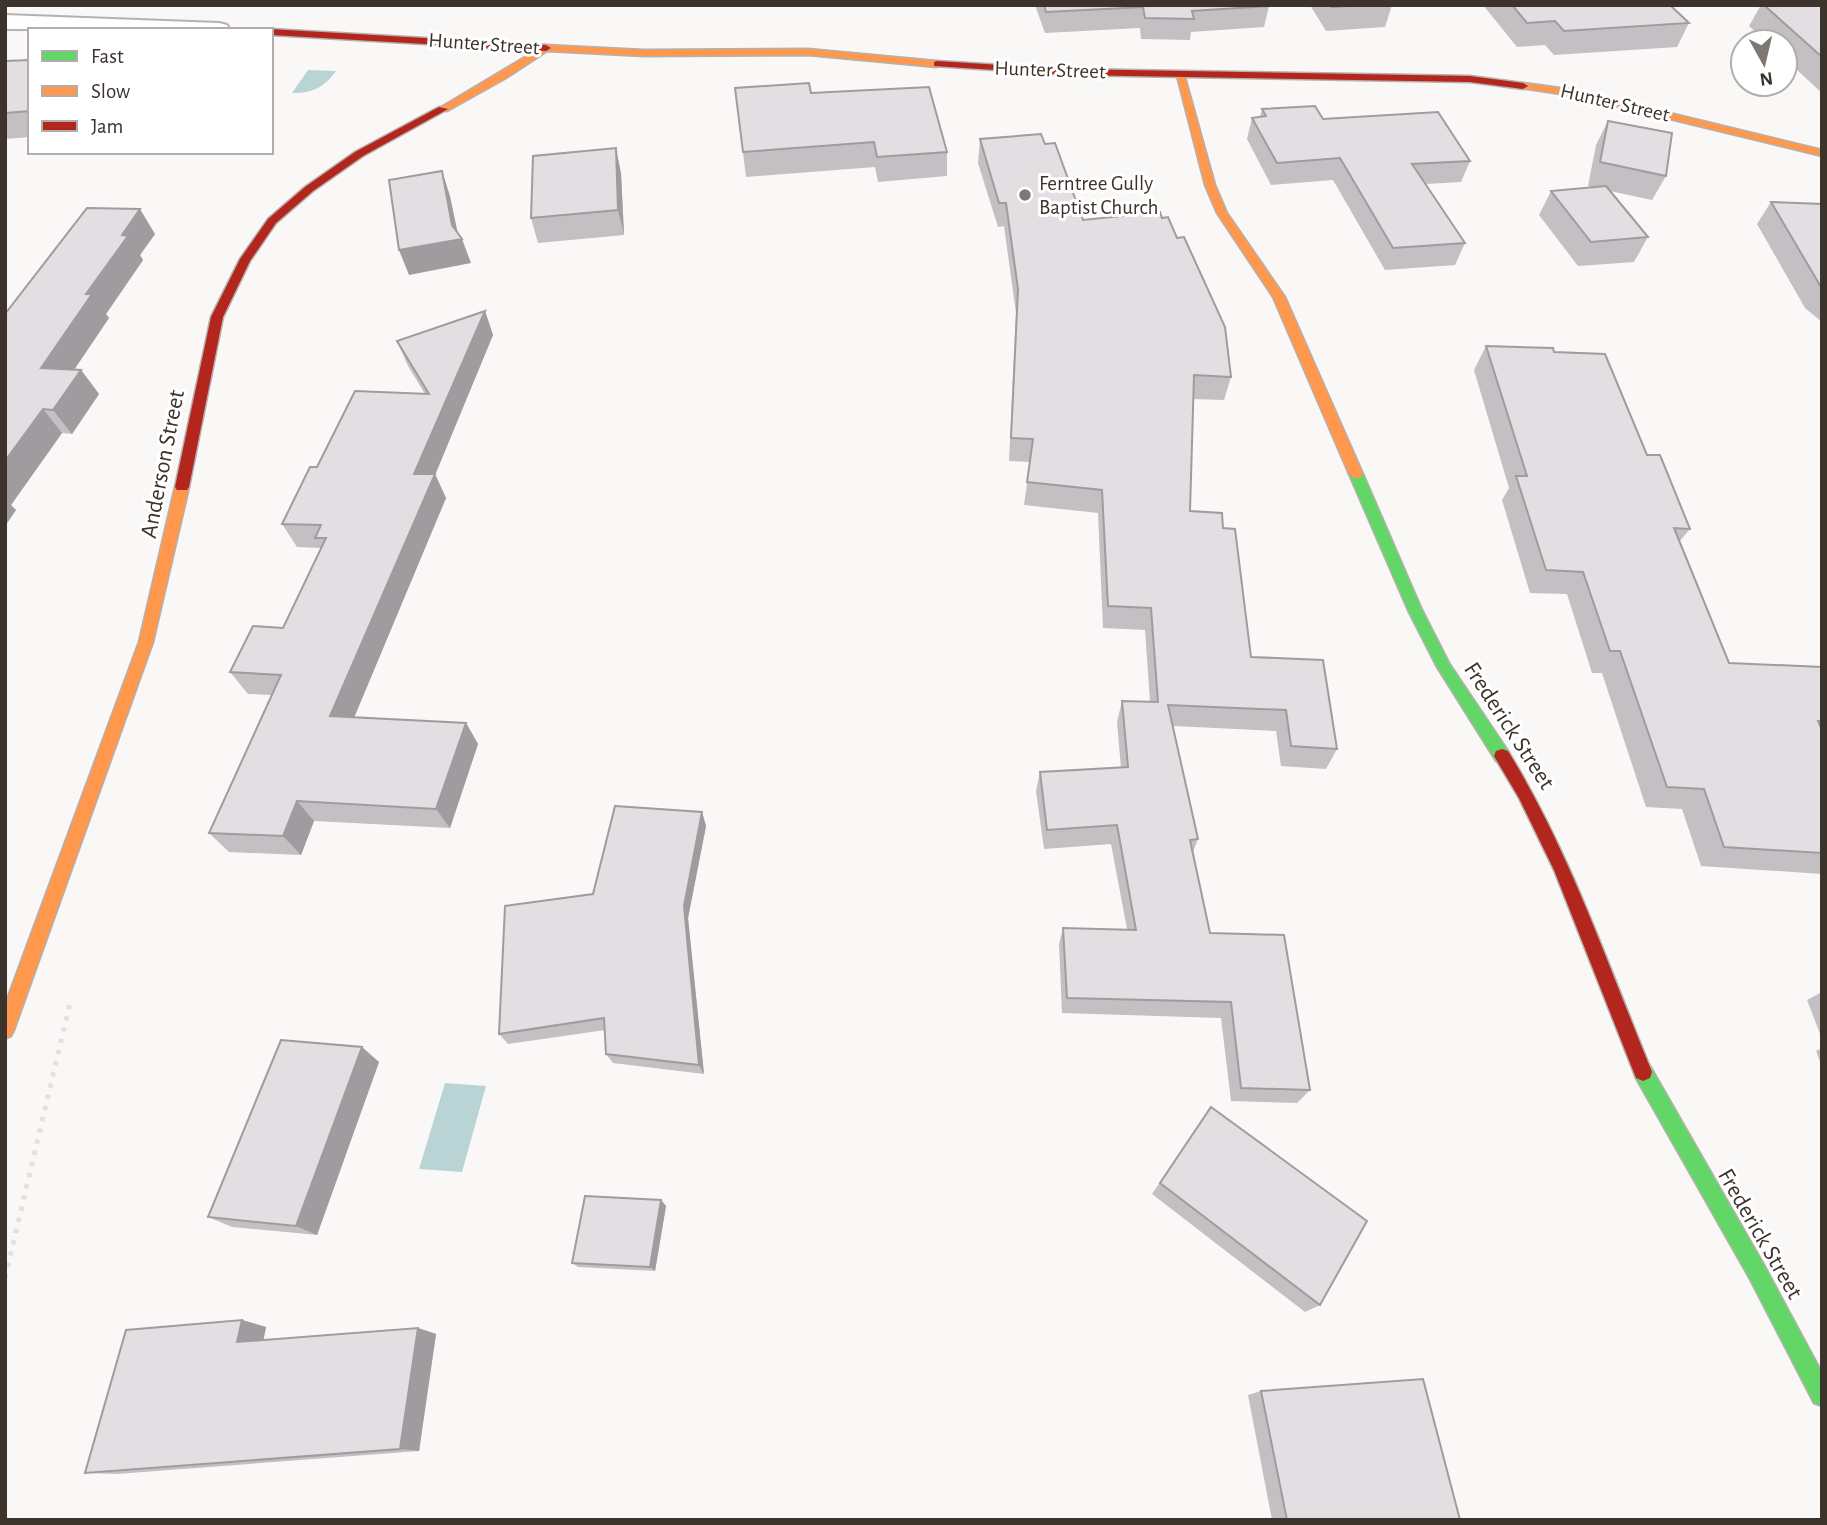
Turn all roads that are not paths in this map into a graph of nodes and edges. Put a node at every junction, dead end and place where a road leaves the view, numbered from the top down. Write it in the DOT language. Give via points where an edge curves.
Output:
graph roads {
  1 [pos="5,22"];
  2 [pos="166,28"];
  3 [pos="273,32"];
  4 [pos="545,48"];
  5 [pos="1180,74"];
  6 [pos="1822,153"];
  7 [pos="5,1030"];
  8 [pos="1822,1395"];
  1 -- 2 [label="street"];
  3 -- 4 [label="street, Hunter Street"];
  4 -- 5 [label="street, Hunter Street" via="817,53 963,67"];
  4 -- 7 [label="street, Anderson Street" via="503,76 359,154 309,189 272,221 244,261 217,317 146,642"];
  5 -- 6 [label="street, Hunter Street" via="1504,82 1589,96"];
  5 -- 8 [label="street, Frederick Street" via="1210,185 1234,232 1279,297 1415,610 1444,667 1531,802 1642,1070"];
}
